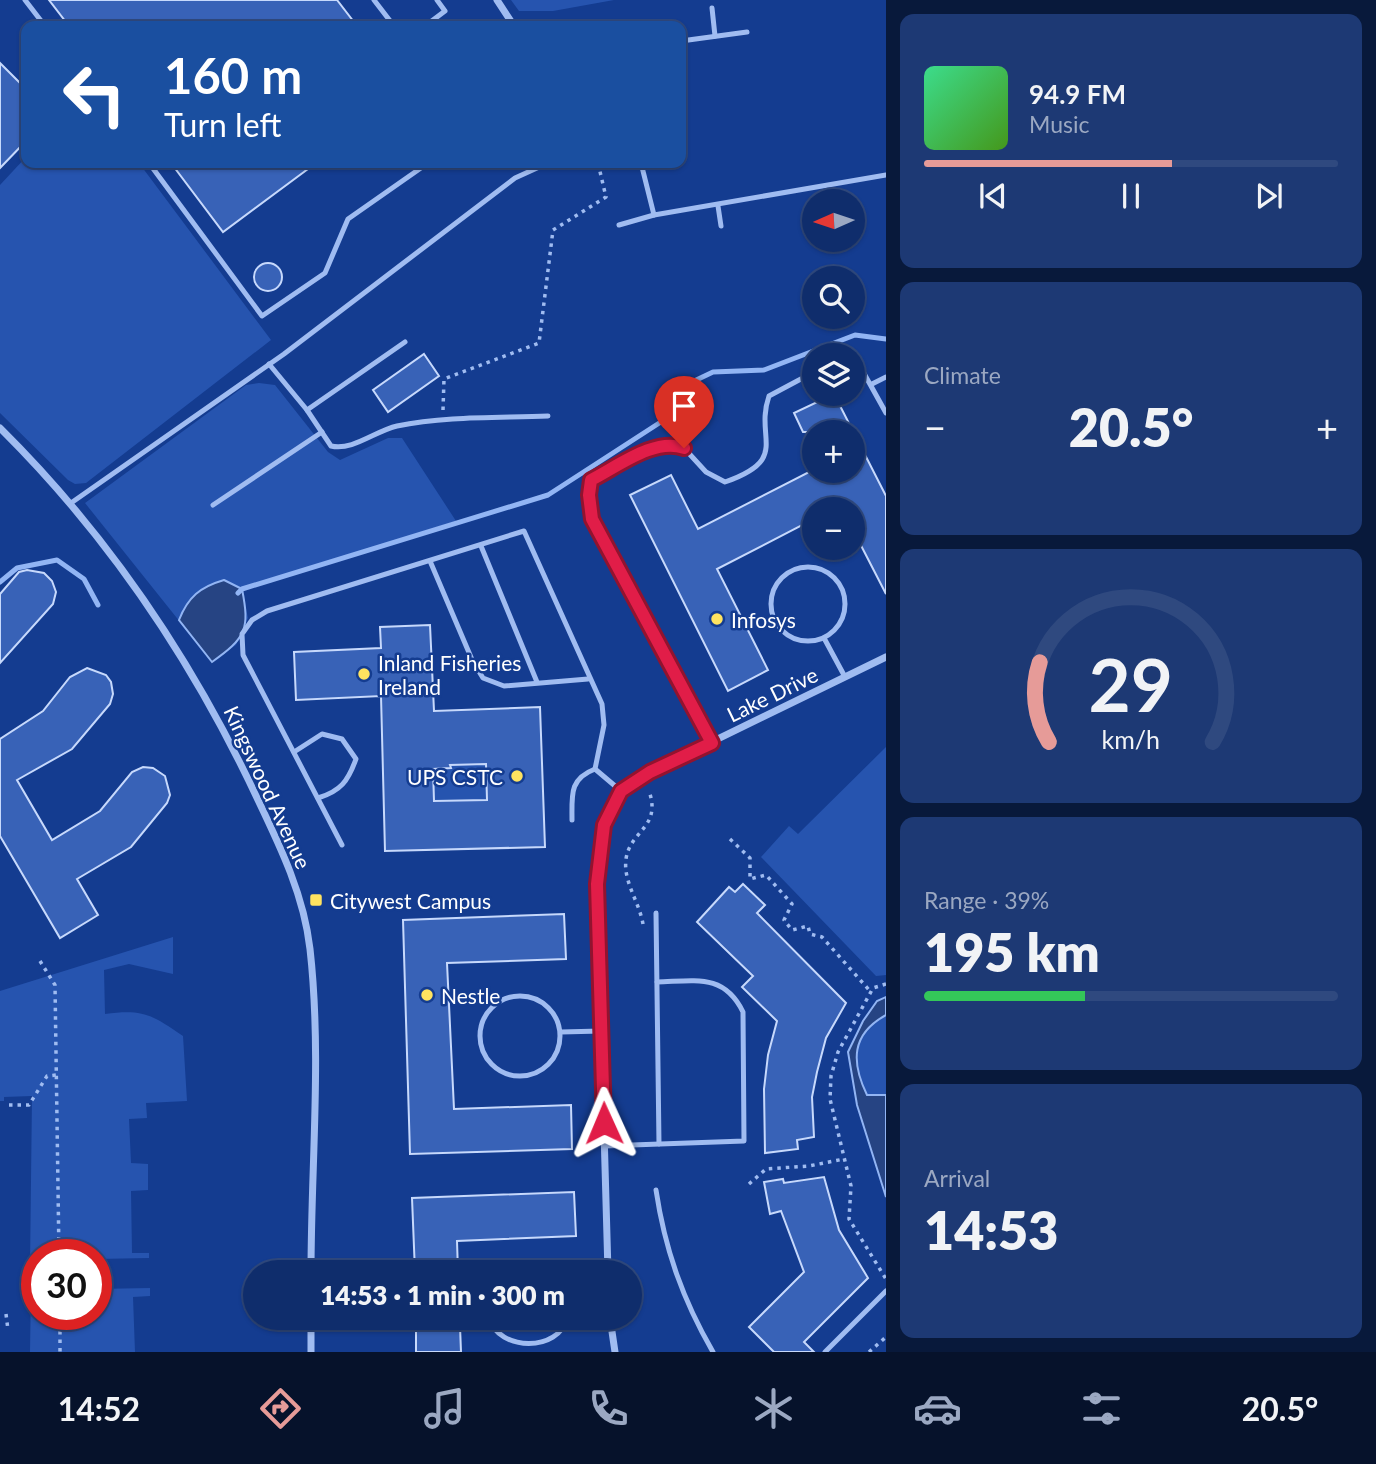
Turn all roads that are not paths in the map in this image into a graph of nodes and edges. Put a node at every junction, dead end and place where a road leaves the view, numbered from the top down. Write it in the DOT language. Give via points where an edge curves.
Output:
graph roads {
  1 [pos="25,0"];
  2 [pos="374,0"];
  3 [pos="437,0"];
  4 [pos="497,0"];
  5 [pos="712,8"];
  6 [pos="41,21"];
  7 [pos="390,21"];
  8 [pos="432,21"];
  9 [pos="511,21"];
  10 [pos="747,32"];
  11 [pos="715,36"];
  12 [pos="686,40"];
  13 [pos="153,168"];
  14 [pos="421,168"];
  15 [pos="537,168"];
  16 [pos="642,168"];
  17 [pos="886,175"];
  18 [pos="718,206"];
  19 [pos="654,215"];
  20 [pos="619,225"];
  21 [pos="721,226"];
  22 [pos="405,342"];
  23 [pos="269,364"];
  24 [pos="865,373"];
  25 [pos="886,377"];
  26 [pos="802,378"];
  27 [pos="872,384"];
  28 [pos="307,410"];
  29 [pos="886,413"];
  30 [pos="548,416"];
  31 [pos="0,428"];
  32 [pos="322,432"];
  33 [pos="71,503"];
  34 [pos="213,505"];
  35 [pos="481,546"];
  36 [pos="430,561"];
  37 [pos="824,638"];
  38 [pos="886,657"];
  39 [pos="845,677"];
  40 [pos="588,679"];
  41 [pos="537,682"];
  42 [pos="712,743"];
  43 [pos="294,752"];
  44 [pos="596,769"];
  45 [pos="621,791"];
  46 [pos="318,799"];
  47 [pos="572,820"];
  48 [pos="342,845"];
  49 [pos="656,913"];
  50 [pos="657,982"];
  51 [pos="601,1031"];
  52 [pos="561,1032"];
  53 [pos="659,1144"];
  54 [pos="604,1146"];
  55 [pos="656,1190"];
  56 [pos="311,1260"];
  57 [pos="608,1260"];
  58 [pos="886,1291"];
  59 [pos="311,1330"];
  60 [pos="494,1330"];
  61 [pos="560,1330"];
  62 [pos="612,1330"];
  63 [pos="311,1352"];
  64 [pos="615,1352"];
  65 [pos="713,1352"];
  66 [pos="825,1352"];
  1 -- 6 [label="lane"];
  2 -- 7 [label="lane"];
  3 -- 8 [label="lane" via="445,11"];
  4 -- 9 [label="street"];
  5 -- 11 [label="lane"];
  10 -- 11 [label="lane"];
  11 -- 12 [label="lane"];
  13 -- 14 [label="lane" via="262,317 325,273 348,219"];
  15 -- 23 [label="lane" via="515,178"];
  16 -- 19 [label="lane"];
  17 -- 18 [label="lane"];
  18 -- 19 [label="lane"];
  18 -- 21 [label="lane"];
  19 -- 20 [label="lane"];
  22 -- 28 [label="lane"];
  23 -- 28 [label="lane"];
  23 -- 33 [label="lane"];
  24 -- 27 [label="lane"];
  25 -- 27 [label="lane"];
  26 -- 42 [label="lane" via="769,396 764,410 769,438 751,473 725,482 706,472 684,448 671,443 591,480 592,519"];
  27 -- 29 [label="lane"];
  28 -- 32 [label="lane"];
  30 -- 32 [label="lane" via="390,428 341,449 331,446"];
  31 -- 33 [label="street, Kingswood Avenue"];
  32 -- 34 [label="lane"];
  33 -- 56 [label="street, Kingswood Avenue" via="120,564 188,666 236,753 289,866 307,935 312,985"];
  35 -- 36 [label="lane"];
  35 -- 40 [label="lane" via="524,531"];
  35 -- 41 [label="lane"];
  36 -- 41 [label="lane" via="483,678 504,686"];
  36 -- 43 [label="lane" via="267,611 242,634 243,655"];
  37 -- 37 [label="lane" via="800,640 776,624 772,593 789,571 819,567 841,586 845,613"];
  37 -- 39 [label="lane"];
  38 -- 39 [label="street, Lake Drive"];
  39 -- 42 [label="street, Lake Drive"];
  40 -- 41 [label="lane"];
  40 -- 44 [label="lane" via="603,704"];
  42 -- 45 [label="street, Lake Drive"];
  43 -- 46 [label="lane"];
  43 -- 46 [label="lane" via="322,734 342,739 356,759 348,780 336,793"];
  44 -- 45 [label="lane"];
  44 -- 47 [label="lane" via="577,778 572,787"];
  45 -- 51 [label="street" via="604,825 598,862"];
  46 -- 48 [label="lane"];
  49 -- 50 [label="lane"];
  50 -- 53 [label="lane"];
  50 -- 53 [label="lane" via="704,981 722,986 734,994 743,1012 744,1141"];
  51 -- 52 [label="lane"];
  51 -- 54 [label="street"];
  52 -- 52 [label="lane" via="550,1063 521,1076 491,1064 480,1034 491,1007 519,995 547,1005"];
  53 -- 54 [label="lane"];
  54 -- 57 [label="street"];
  55 -- 65 [label="lane" via="677,1282"];
  58 -- 66 [label="lane"];
  59 -- 63 [label="street"];
  60 -- 61 [label="lane" via="504,1343 535,1350 554,1341"];
  62 -- 64 [label="street"];
}
